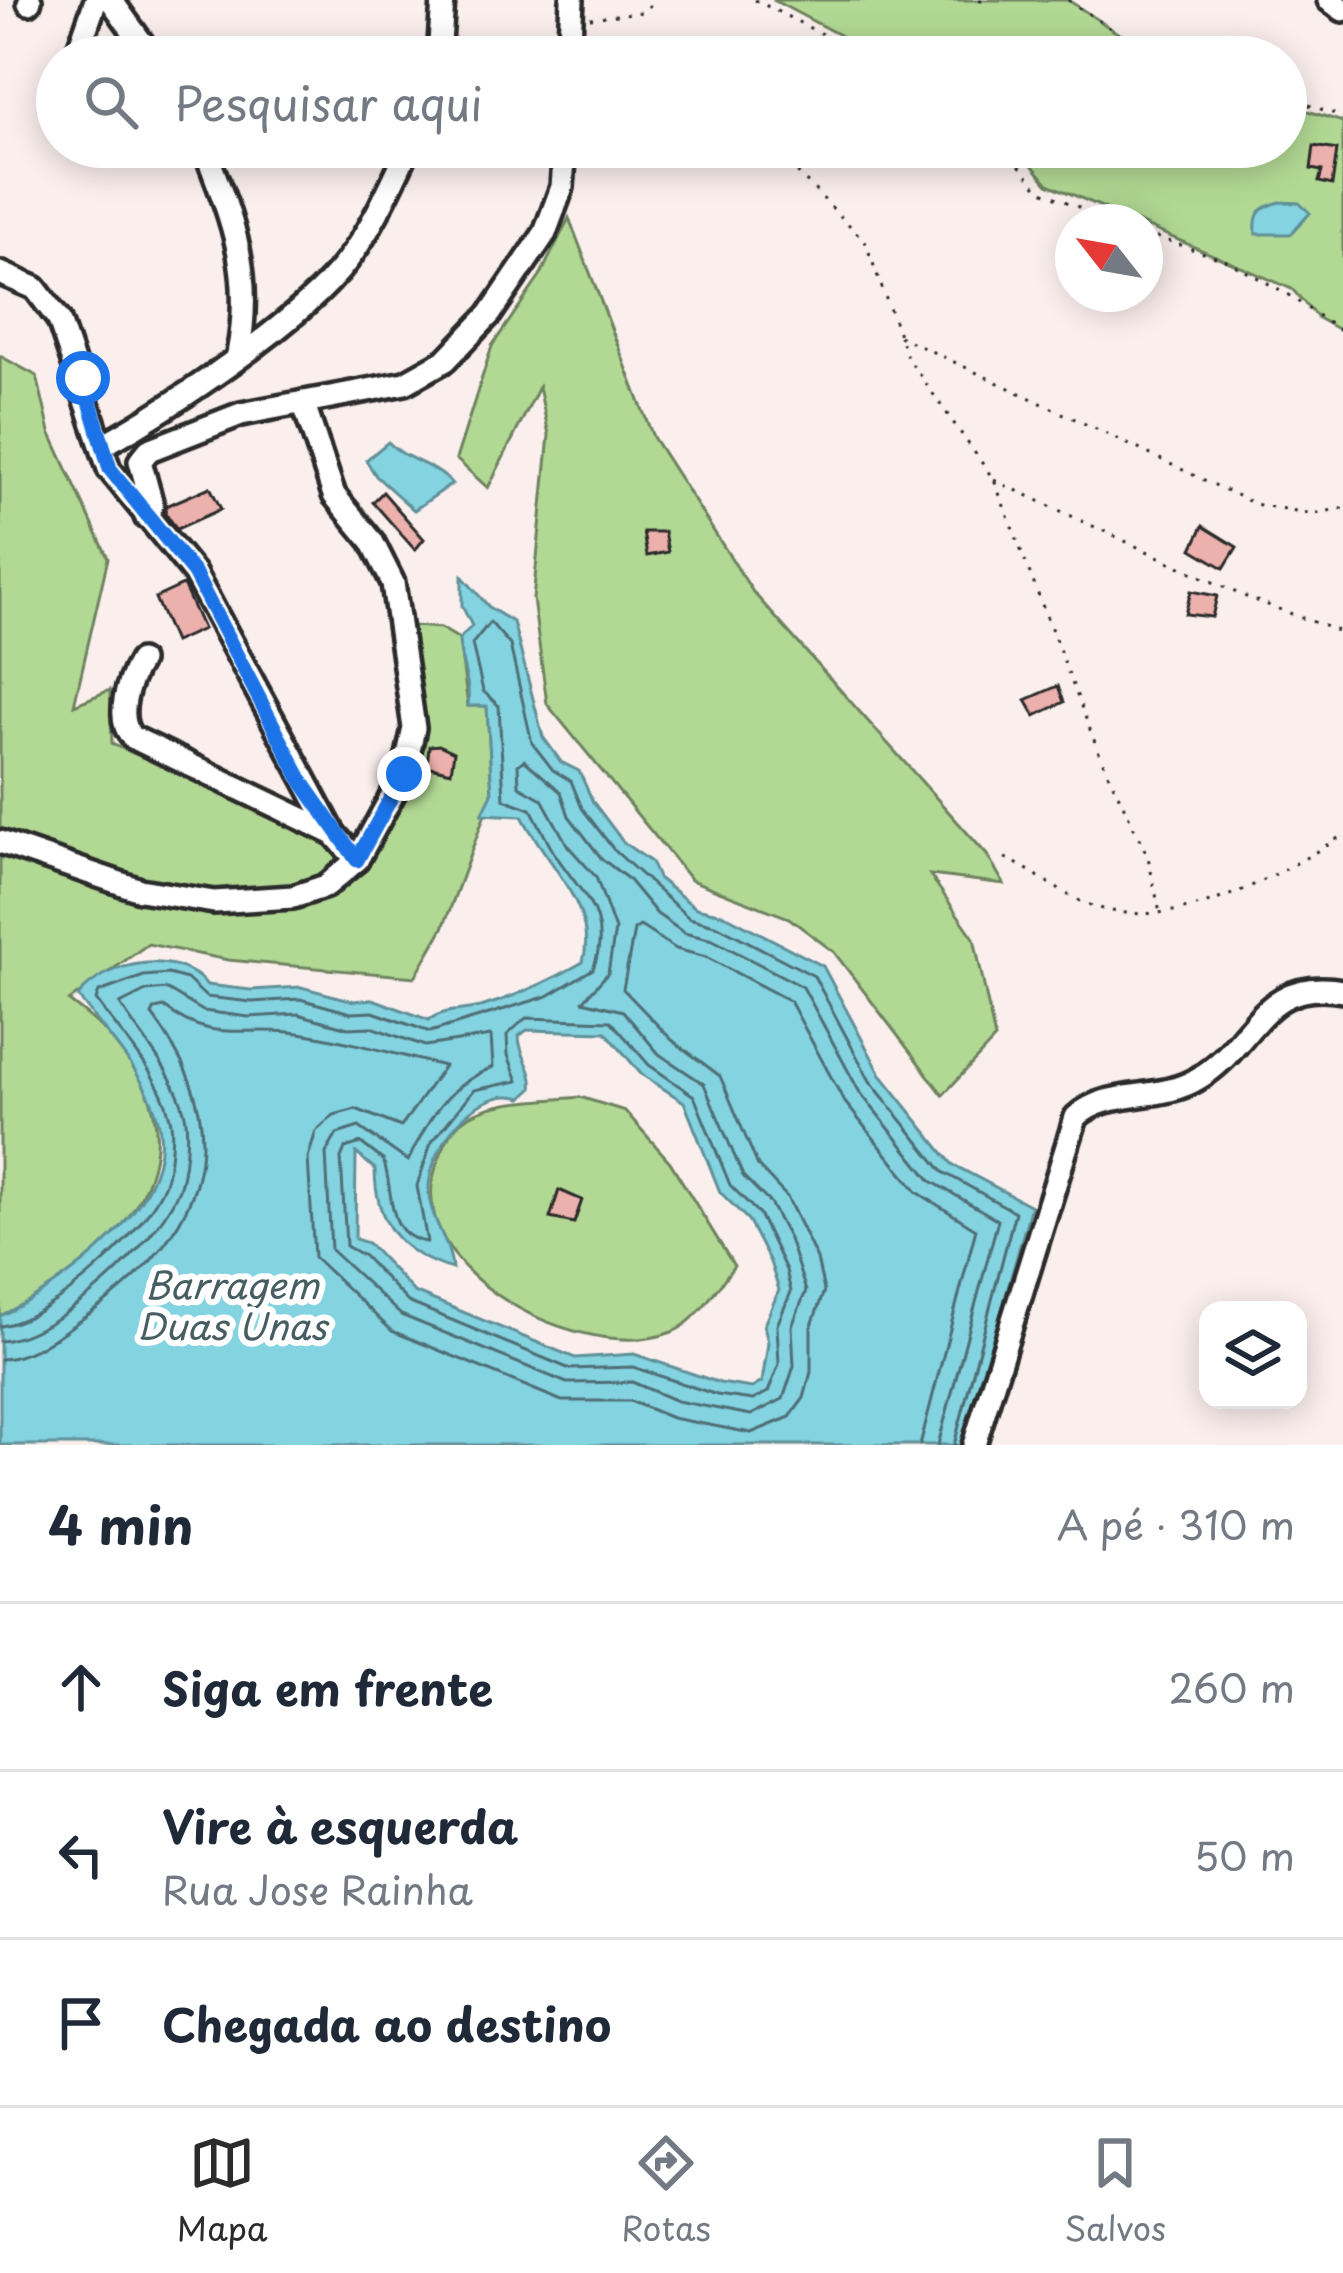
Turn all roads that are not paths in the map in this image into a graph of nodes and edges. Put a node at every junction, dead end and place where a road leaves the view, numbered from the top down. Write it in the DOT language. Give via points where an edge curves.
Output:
graph roads {
  1 [pos="96,0"];
  2 [pos="111,0"];
  3 [pos="443,0"];
  4 [pos="1329,0"];
  5 [pos="1343,10"];
  6 [pos="83,36"];
  7 [pos="137,36"];
  8 [pos="441,36"];
  9 [pos="210,168"];
  10 [pos="398,168"];
  11 [pos="563,168"];
  12 [pos="0,273"];
  13 [pos="238,354"];
  14 [pos="303,402"];
  15 [pos="103,446"];
  16 [pos="146,517"];
  17 [pos="140,661"];
  18 [pos="334,834"];
  19 [pos="0,842"];
  20 [pos="357,860"];
  21 [pos="1343,991"];
  22 [pos="974,1445"];
  1 -- 6 [label="street"];
  2 -- 7 [label="street"];
  3 -- 8 [label="street"];
  4 -- 5 [label="street"];
  9 -- 13 [label="street" via="245,269"];
  10 -- 13 [label="street" via="347,261"];
  11 -- 14 [label="street" via="544,233 466,342 405,383"];
  12 -- 15 [label="street" via="35,288 59,320"];
  13 -- 15 [label="street"];
  14 -- 16 [label="street" via="242,414 149,450 140,461 152,505"];
  14 -- 20 [label="street" via="334,496 372,541 393,583 414,728 404,774"];
  15 -- 16 [label="street"];
  16 -- 18 [label="street" via="194,573"];
  17 -- 18 [label="street" via="123,722 132,737"];
  18 -- 20 [label="street"];
  19 -- 20 [label="street" via="140,890 214,902 293,897 326,886"];
  21 -- 22 [label="street" via="1319,987 1278,998 1197,1080 1171,1094 1089,1106 1076,1118"];
}
